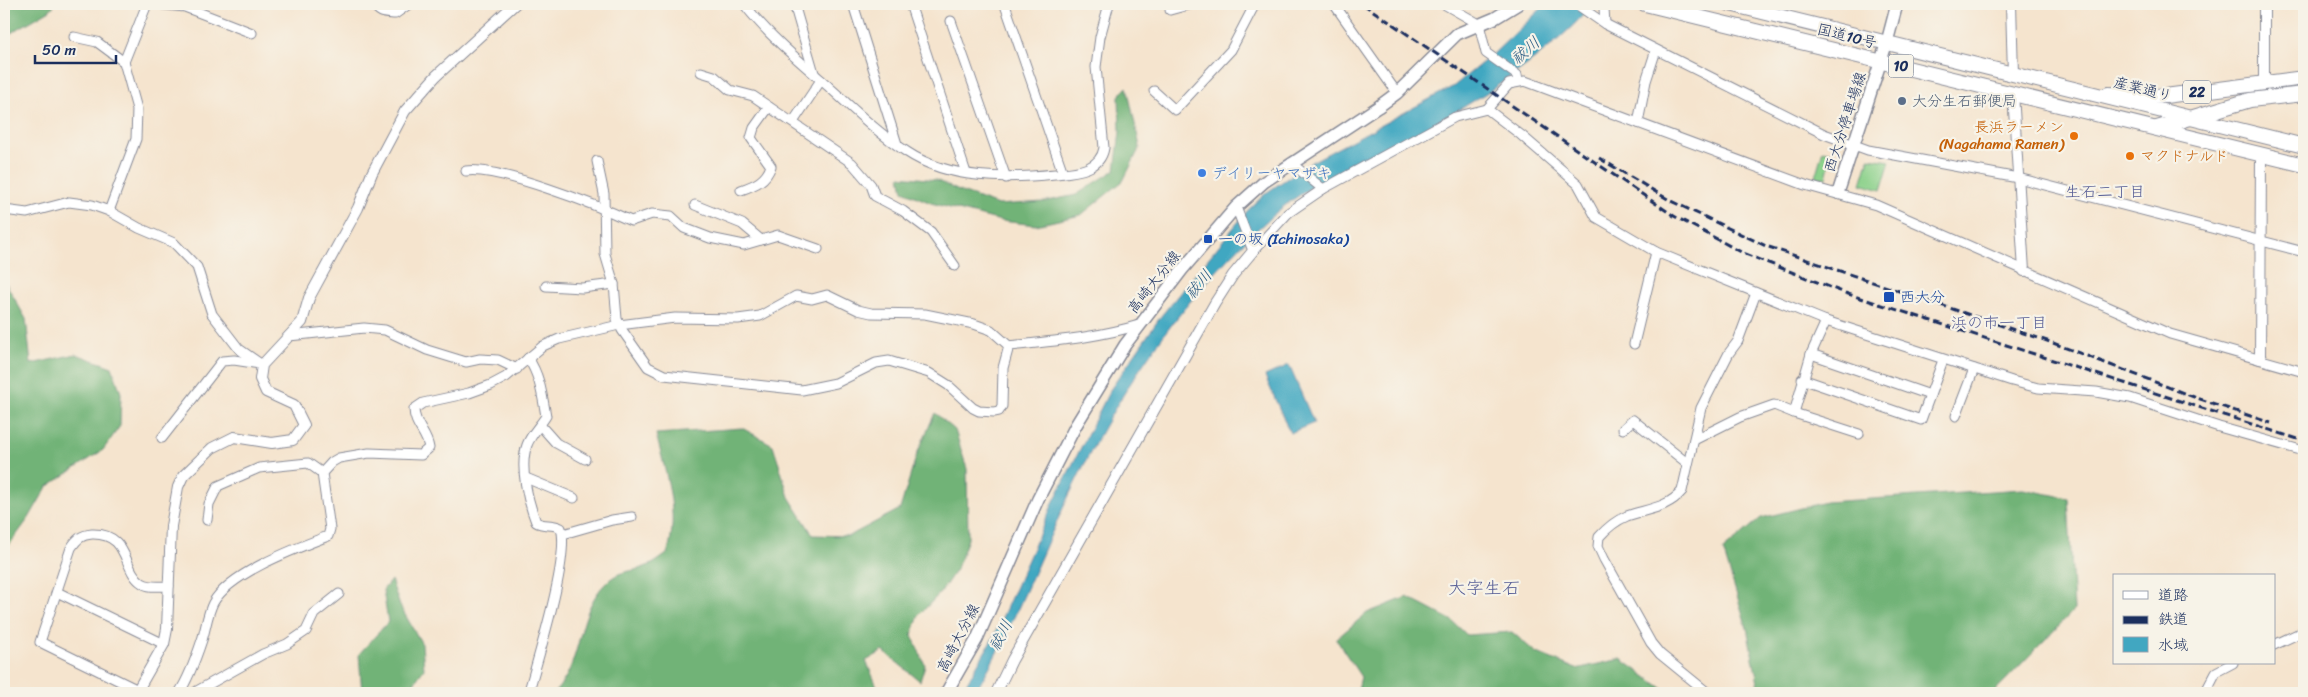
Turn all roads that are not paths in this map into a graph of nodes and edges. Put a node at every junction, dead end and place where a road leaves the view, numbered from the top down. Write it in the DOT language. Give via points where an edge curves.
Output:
graph roads {
  1 [pos="147,4"];
  2 [pos="156,4"];
  3 [pos="374,4"];
  4 [pos="409,4"];
  5 [pos="515,4"];
  6 [pos="744,4"];
  7 [pos="794,4"];
  8 [pos="853,4"];
  9 [pos="910,4"];
  10 [pos="1109,4"];
  11 [pos="1192,4"];
  12 [pos="1256,4"];
  13 [pos="1334,4"];
  14 [pos="1444,4"];
  15 [pos="1518,4"];
  16 [pos="1576,4"];
  17 [pos="1609,4"];
  18 [pos="1645,4"];
  19 [pos="1730,4"];
  20 [pos="1896,4"];
  21 [pos="2011,4"];
  22 [pos="2264,4"];
  23 [pos="1005,5"];
  24 [pos="1756,7"];
  25 [pos="1170,10"];
  26 [pos="951,21"];
  27 [pos="1479,24"];
  28 [pos="1604,24"];
  29 [pos="252,33"];
  30 [pos="74,37"];
  31 [pos="1887,42"];
  32 [pos="1656,50"];
  33 [pos="1881,61"];
  34 [pos="124,62"];
  35 [pos="701,72"];
  36 [pos="2013,74"];
  37 [pos="818,77"];
  38 [pos="1518,78"];
  39 [pos="2304,78"];
  40 [pos="2264,82"];
  41 [pos="1154,91"];
  42 [pos="1397,93"];
  43 [pos="2013,93"];
  44 [pos="2090,93"];
  45 [pos="2304,94"];
  46 [pos="769,107"];
  47 [pos="1487,109"];
  48 [pos="2189,118"];
  49 [pos="793,122"];
  50 [pos="1638,123"];
  51 [pos="2158,128"];
  52 [pos="897,145"];
  53 [pos="1854,146"];
  54 [pos="2304,146"];
  55 [pos="2261,154"];
  56 [pos="597,161"];
  57 [pos="1293,165"];
  58 [pos="2304,165"];
  59 [pos="466,171"];
  60 [pos="966,173"];
  61 [pos="1063,173"];
  62 [pos="1006,178"];
  63 [pos="2018,178"];
  64 [pos="1321,187"];
  65 [pos="741,190"];
  66 [pos="1838,193"];
  67 [pos="695,205"];
  68 [pos="603,208"];
  69 [pos="4,210"];
  70 [pos="109,211"];
  71 [pos="1238,212"];
  72 [pos="2260,239"];
  73 [pos="761,240"];
  74 [pos="1252,248"];
  75 [pos="818,249"];
  76 [pos="1656,252"];
  77 [pos="2304,252"];
  78 [pos="955,266"];
  79 [pos="2024,271"];
  80 [pos="614,284"];
  81 [pos="546,286"];
  82 [pos="1756,293"];
  83 [pos="1826,321"];
  84 [pos="619,325"];
  85 [pos="1139,325"];
  86 [pos="289,336"];
  87 [pos="1634,344"];
  88 [pos="1009,346"];
  89 [pos="1811,354"];
  90 [pos="528,358"];
  91 [pos="2260,359"];
  92 [pos="1943,360"];
  93 [pos="262,365"];
  94 [pos="517,368"];
  95 [pos="1974,369"];
  96 [pos="2304,372"];
  97 [pos="1802,379"];
  98 [pos="1930,395"];
  99 [pos="1794,413"];
  100 [pos="1956,416"];
  101 [pos="540,425"];
  102 [pos="1623,429"];
  103 [pos="1859,434"];
  104 [pos="162,438"];
  105 [pos="1694,440"];
  106 [pos="2304,451"];
  107 [pos="585,459"];
  108 [pos="1687,463"];
  109 [pos="322,473"];
  110 [pos="526,478"];
  111 [pos="574,498"];
  112 [pos="632,517"];
  113 [pos="207,520"];
  114 [pos="563,534"];
  115 [pos="169,586"];
  116 [pos="57,592"];
  117 [pos="339,594"];
  118 [pos="2304,631"];
  119 [pos="164,644"];
  120 [pos="2276,644"];
  121 [pos="2231,664"];
  122 [pos="185,684"];
  123 [pos="137,691"];
  124 [pos="529,691"];
  125 [pos="196,692"];
  126 [pos="179,693"];
  127 [pos="946,693"];
  128 [pos="996,693"];
  129 [pos="1708,693"];
  130 [pos="2205,693"];
  1 -- 34 [label="street"];
  2 -- 29 [label="street" via="185,7"];
  3 -- 4 [label="street" via="382,13 396,14"];
  5 -- 86 [label="street" via="436,76 405,111 309,298 302,322"];
  6 -- 37 [label="street" via="759,23"];
  7 -- 37 [label="street"];
  8 -- 52 [label="street"];
  9 -- 60 [label="street"];
  10 -- 61 [label="street" via="1096,67 1102,156 1094,166"];
  11 -- 25 [label="street"];
  12 -- 41 [label="street" via="1230,50 1175,110"];
  13 -- 42 [label="street"];
  14 -- 27 [label="street"];
  15 -- 27 [label="main road, 高崎大分線"];
  16 -- 28 [label="street"];
  17 -- 28 [label="street" via="1604,8"];
  18 -- 33 [label="main road, 国道10号 / 10"];
  19 -- 24 [label="main road, 国道10号 / 10"];
  20 -- 31 [label="main road, 西大分停車場線"];
  21 -- 36 [label="street"];
  22 -- 40 [label="street"];
  23 -- 61 [label="street"];
  24 -- 31 [label="main road, 国道10号 / 10"];
  26 -- 62 [label="street"];
  27 -- 38 [label="street" via="1486,53"];
  27 -- 42 [label="main road, 高崎大分線" via="1456,34"];
  28 -- 32 [label="street"];
  30 -- 34 [label="street" via="97,42"];
  31 -- 33 [label="main road, 西大分停車場線"];
  31 -- 36 [label="main road, 国道10号 / 10"];
  32 -- 50 [label="street" via="1646,80"];
  32 -- 53 [label="street"];
  33 -- 43 [label="main road, 国道10号 / 10"];
  33 -- 53 [label="main road, 西大分停車場線"];
  34 -- 70 [label="street" via="137,109 136,139"];
  35 -- 46 [label="street" via="714,76 730,90 753,96"];
  36 -- 44 [label="main road, 国道10号 / 10"];
  37 -- 49 [label="street"];
  37 -- 52 [label="street"];
  38 -- 47 [label="street" via="1505,87"];
  38 -- 50 [label="street"];
  39 -- 40 [label="main road, 22"];
  40 -- 44 [label="main road, 22" via="2165,96"];
  42 -- 57 [label="main road, 高崎大分線"];
  43 -- 51 [label="main road, 国道10号 / 10"];
  43 -- 63 [label="street"];
  44 -- 48 [label="main road, 産業通り / 10"];
  45 -- 48 [label="main road, 22" via="2250,100"];
  46 -- 49 [label="street"];
  46 -- 65 [label="street" via="751,138 771,166 768,176 755,186"];
  47 -- 64 [label="street" via="1455,117"];
  47 -- 76 [label="street" via="1578,184 1596,217"];
  48 -- 51 [label="main road, 22"];
  48 -- 54 [label="main road, 産業通り / 10"];
  49 -- 78 [label="street" via="852,163 872,184 875,196 903,211 931,232"];
  50 -- 66 [label="street" via="1805,185"];
  51 -- 55 [label="main road, 10"];
  52 -- 60 [label="street" via="915,157"];
  53 -- 63 [label="street"];
  53 -- 66 [label="main road, 西大分停車場線"];
  55 -- 58 [label="main road, 10"];
  55 -- 72 [label="street"];
  56 -- 68 [label="street" via="604,194"];
  57 -- 64 [label="street"];
  57 -- 71 [label="main road, 高崎大分線" via="1264,182"];
  59 -- 68 [label="street" via="477,169 504,176"];
  60 -- 62 [label="street"];
  61 -- 62 [label="street"];
  63 -- 72 [label="street"];
  63 -- 79 [label="street"];
  64 -- 74 [label="street"];
  66 -- 79 [label="street" via="1876,204"];
  67 -- 73 [label="street" via="742,224"];
  68 -- 73 [label="street" via="631,221 652,214 671,216 684,228 710,238 744,245"];
  68 -- 80 [label="street" via="605,254"];
  69 -- 70 [label="street" via="27,213 69,202"];
  70 -- 93 [label="street" via="174,242 197,267 212,314 239,350"];
  71 -- 74 [label="street"];
  71 -- 85 [label="main road, 高崎大分線" via="1197,252"];
  72 -- 77 [label="street"];
  72 -- 91 [label="street"];
  73 -- 75 [label="street" via="778,235"];
  74 -- 128 [label="street" via="1221,292 1172,375"];
  76 -- 82 [label="street"];
  76 -- 87 [label="street"];
  79 -- 91 [label="street" via="2170,334"];
  80 -- 81 [label="street" via="582,288"];
  80 -- 84 [label="street"];
  82 -- 83 [label="street"];
  82 -- 105 [label="street" via="1738,341 1701,408"];
  83 -- 89 [label="street"];
  83 -- 92 [label="street"];
  84 -- 88 [label="street" via="690,316 738,319 760,316 792,297 827,295 871,313 925,314 974,324 991,330"];
  84 -- 88 [label="street" via="648,367 671,377 802,390 836,383 876,363 888,361 929,373 955,390 973,408 986,413 999,411 1002,406 1003,368"];
  84 -- 90 [label="street" via="559,339"];
  85 -- 88 [label="street" via="1099,335"];
  85 -- 127 [label="main road, 高崎大分線" via="1064,446 977,639"];
  86 -- 93 [label="street"];
  86 -- 94 [label="street" via="364,328 385,330 427,350 466,362 498,360"];
  89 -- 97 [label="street"];
  89 -- 98 [label="street"];
  90 -- 94 [label="street"];
  90 -- 101 [label="street" via="541,387 546,416"];
  91 -- 96 [label="street"];
  92 -- 95 [label="street"];
  92 -- 98 [label="street"];
  93 -- 104 [label="street" via="222,361"];
  93 -- 115 [label="street" via="260,379 266,392 294,405 304,426 293,440 272,443 234,437 212,448 183,476 171,526"];
  94 -- 109 [label="street" via="491,385 423,403 414,409 414,420 428,440 429,448 421,455 369,453 339,458"];
  95 -- 100 [label="street"];
  95 -- 106 [label="street" via="2038,388 2130,398"];
  97 -- 98 [label="street" via="1921,420"];
  97 -- 99 [label="street"];
  99 -- 103 [label="street"];
  99 -- 105 [label="street" via="1774,406 1740,417"];
  101 -- 107 [label="street" via="556,444"];
  101 -- 110 [label="street" via="526,446"];
  102 -- 108 [label="street" via="1633,420"];
  105 -- 108 [label="street"];
  108 -- 129 [label="street" via="1686,480 1676,498 1609,526 1599,537 1598,546 1616,585 1651,643"];
  109 -- 113 [label="street" via="308,463 259,468 218,486 209,504"];
  109 -- 122 [label="street" via="330,529 328,536 290,550 224,590 214,603"];
  110 -- 111 [label="street"];
  110 -- 114 [label="street" via="536,522 542,526 554,524 561,528"];
  112 -- 114 [label="street"];
  114 -- 124 [label="street" via="559,571"];
  115 -- 116 [label="street" via="143,584 120,546 99,534 78,538 71,548"];
  115 -- 119 [label="street"];
  116 -- 119 [label="street"];
  116 -- 123 [label="street" via="40,642"];
  117 -- 125 [label="street" via="314,614 306,631"];
  118 -- 120 [label="street"];
  119 -- 123 [label="street"];
  121 -- 130 [label="street" via="2216,672"];
  122 -- 125 [label="street"];
  122 -- 126 [label="street"];
}
